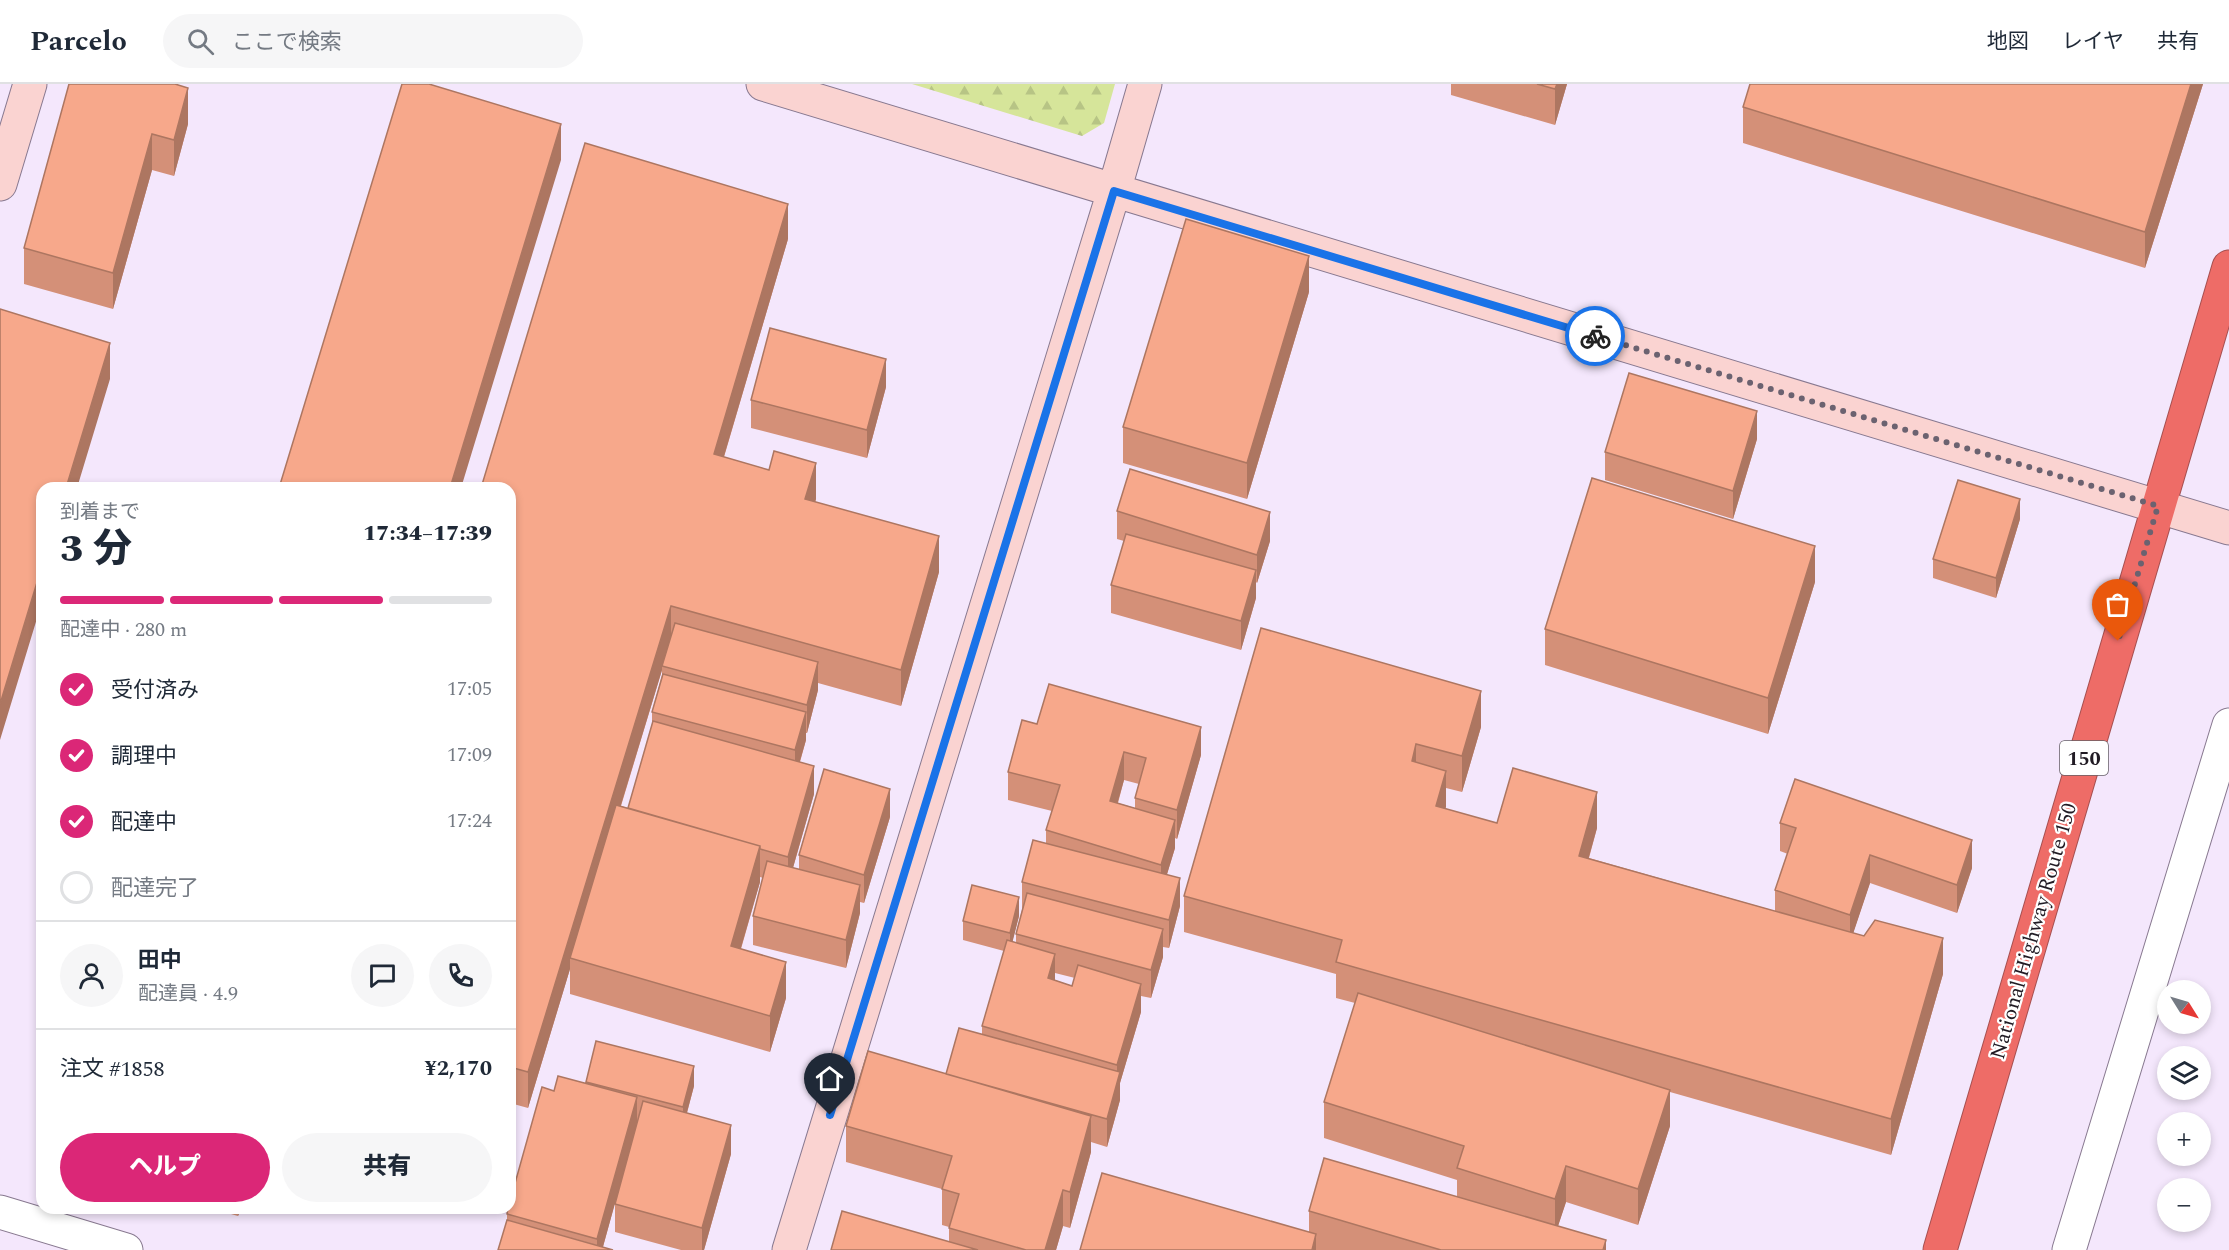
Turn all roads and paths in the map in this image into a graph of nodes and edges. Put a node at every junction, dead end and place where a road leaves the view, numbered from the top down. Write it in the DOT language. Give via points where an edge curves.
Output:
graph roads {
  1 [pos="30,84"];
  2 [pos="764,84"];
  3 [pos="1145,84"];
  4 [pos="0,184"];
  5 [pos="1114,191"];
  6 [pos="2229,267"];
  7 [pos="2158,506"];
  8 [pos="2229,528"];
  9 [pos="2229,725"];
  10 [pos="0,1212"];
  11 [pos="126,1250"];
  12 [pos="789,1250"];
  13 [pos="1940,1250"];
  14 [pos="2069,1250"];
  1 -- 4 [label="street"];
  2 -- 5 [label="street"];
  3 -- 5 [label="street"];
  5 -- 7 [label="street"];
  5 -- 12 [label="street"];
  6 -- 7 [label="highway, National Highway Route 150 / 150"];
  7 -- 8 [label="street"];
  7 -- 13 [label="highway, National Highway Route 150 / 150"];
  9 -- 14 [label="street"];
  10 -- 11 [label="street"];
}
